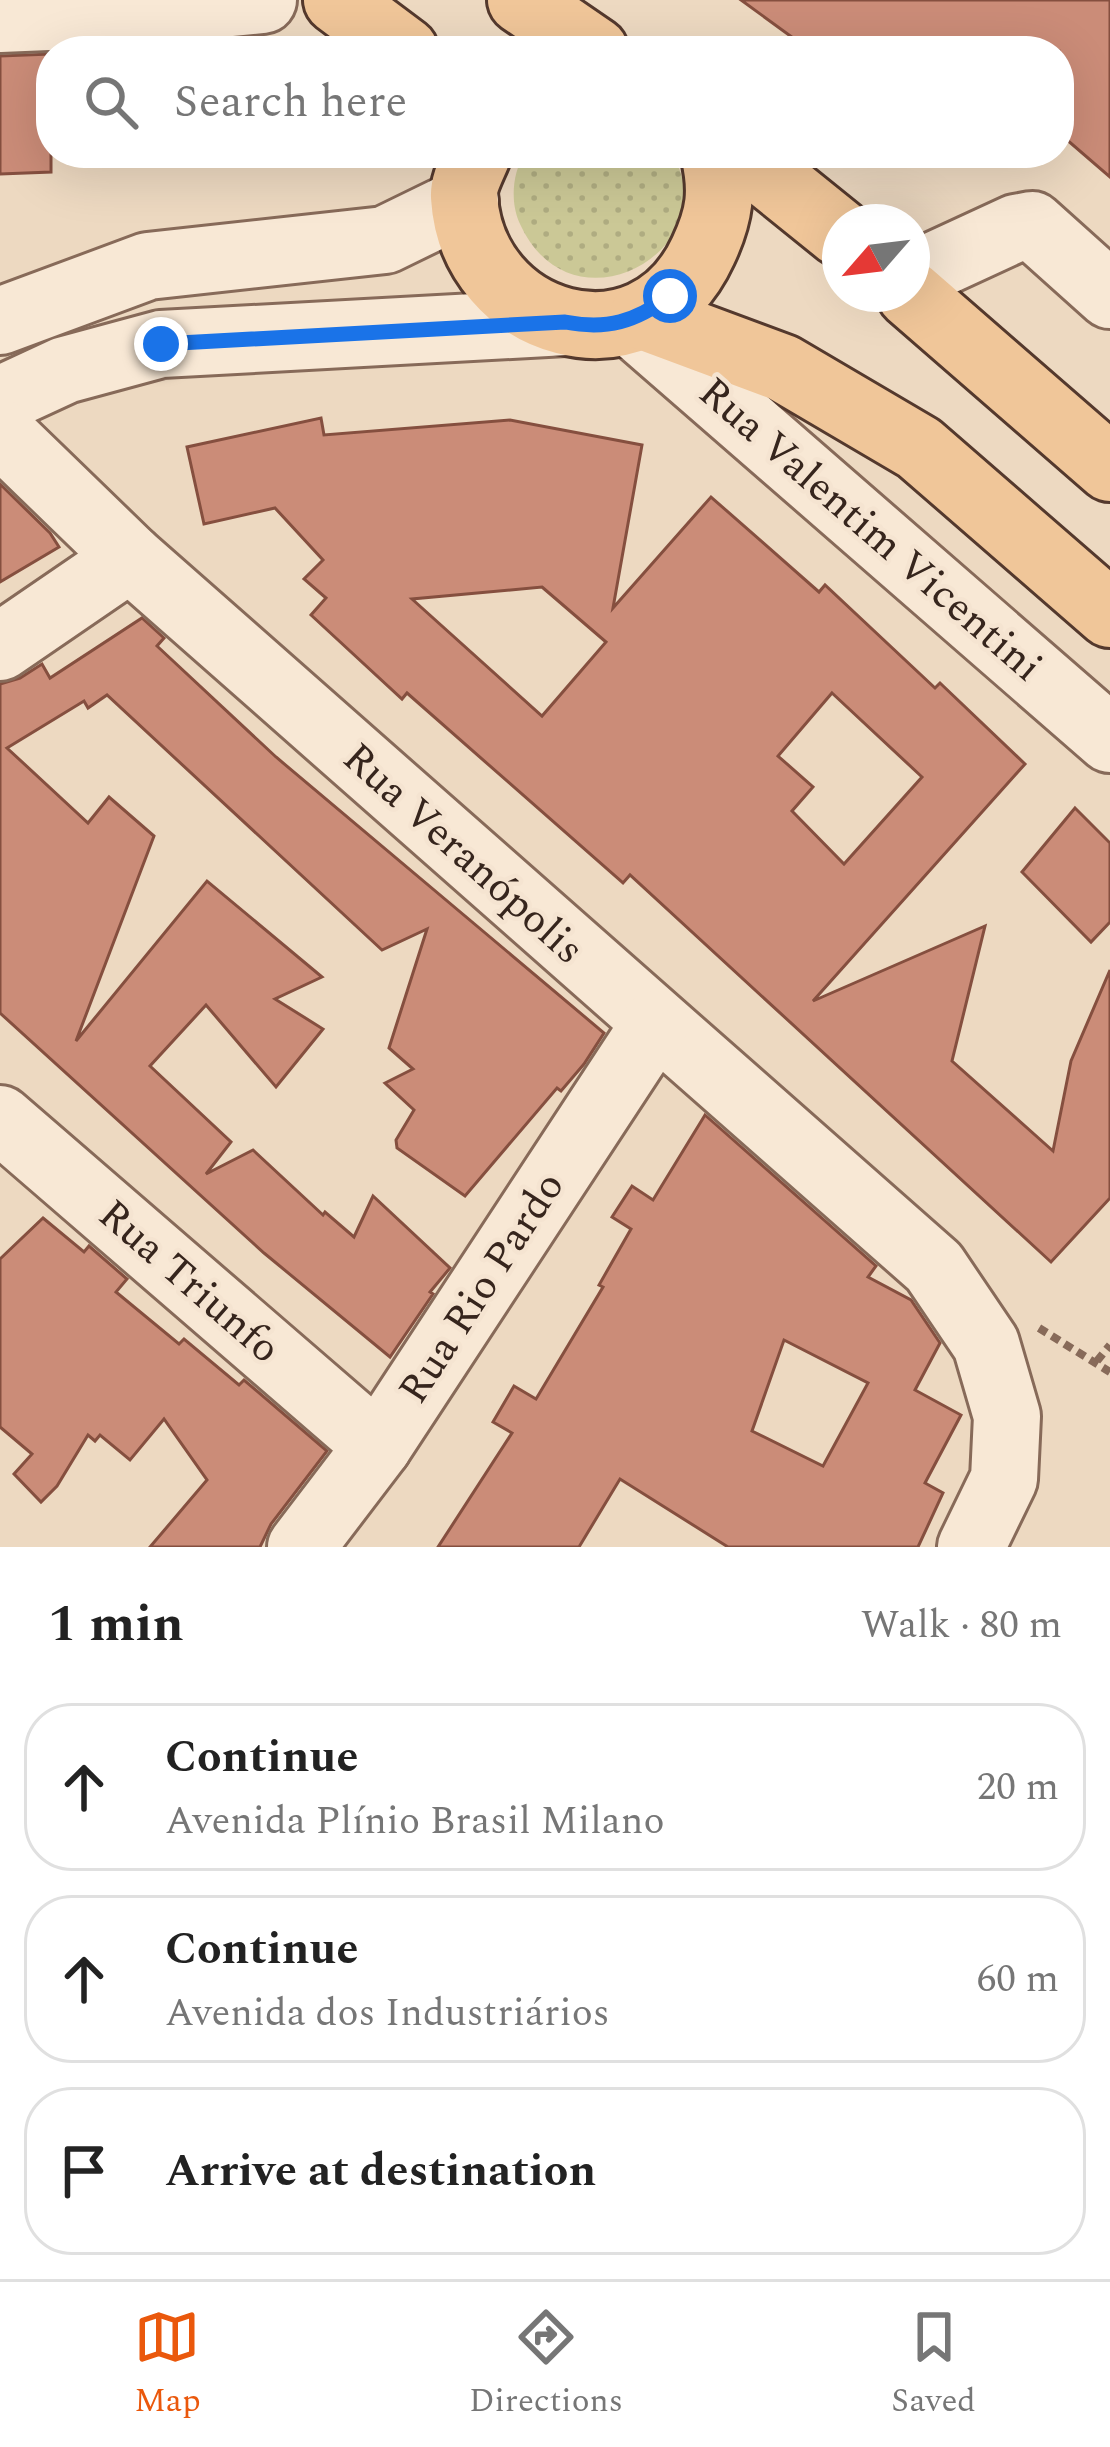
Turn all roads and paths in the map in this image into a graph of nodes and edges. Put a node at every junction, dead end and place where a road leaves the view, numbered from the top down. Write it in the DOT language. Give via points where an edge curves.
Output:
graph roads {
  1 [pos="262,0"];
  2 [pos="337,0"];
  3 [pos="520,0"];
  4 [pos="0,19"];
  5 [pos="385,36"];
  6 [pos="573,36"];
  7 [pos="717,168"];
  8 [pos="760,168"];
  9 [pos="471,177"];
  10 [pos="822,218"];
  11 [pos="930,268"];
  12 [pos="1110,295"];
  13 [pos="930,311"];
  14 [pos="637,318"];
  15 [pos="0,321"];
  16 [pos="565,322"];
  17 [pos="0,400"];
  18 [pos="0,431"];
  19 [pos="1110,468"];
  20 [pos="130,558"];
  21 [pos="1110,614"];
  22 [pos="0,647"];
  23 [pos="1110,739"];
  24 [pos="655,1024"];
  25 [pos="3,1128"];
  26 [pos="1110,1345"];
  27 [pos="1110,1372"];
  28 [pos="378,1446"];
  29 [pos="301,1547"];
  30 [pos="971,1547"];
  1 -- 4 [label="street"];
  2 -- 5 [label="main road"];
  3 -- 6 [label="main road"];
  7 -- 14 [label="main road" via="722,187 694,270"];
  8 -- 10 [label="main road"];
  9 -- 15 [label="street" via="385,240 148,266"];
  9 -- 16 [label="main road" via="474,246 497,284"];
  11 -- 12 [label="street" via="1032,225"];
  13 -- 19 [label="main road"];
  14 -- 16 [label="main road" via="593,327"];
  14 -- 21 [label="main road" via="783,368 919,448"];
  14 -- 23 [label="street, Rua Valentim Vicentini"];
  16 -- 17 [label="street" via="161,344 64,370"];
  18 -- 20 [label="street, Rua Veranópolis"];
  20 -- 22 [label="street"];
  20 -- 24 [label="street, Rua Veranópolis"];
  24 -- 28 [label="street, Rua Rio Pardo"];
  24 -- 30 [label="street, Rua Veranópolis" via="934,1267 986,1344 1007,1415 1004,1479"];
  25 -- 28 [label="street, Rua Triunfo"];
  26 -- 27 [label="path" via="1097,1361"];
  28 -- 29 [label="street, Rua Rio Pardo"];
}
